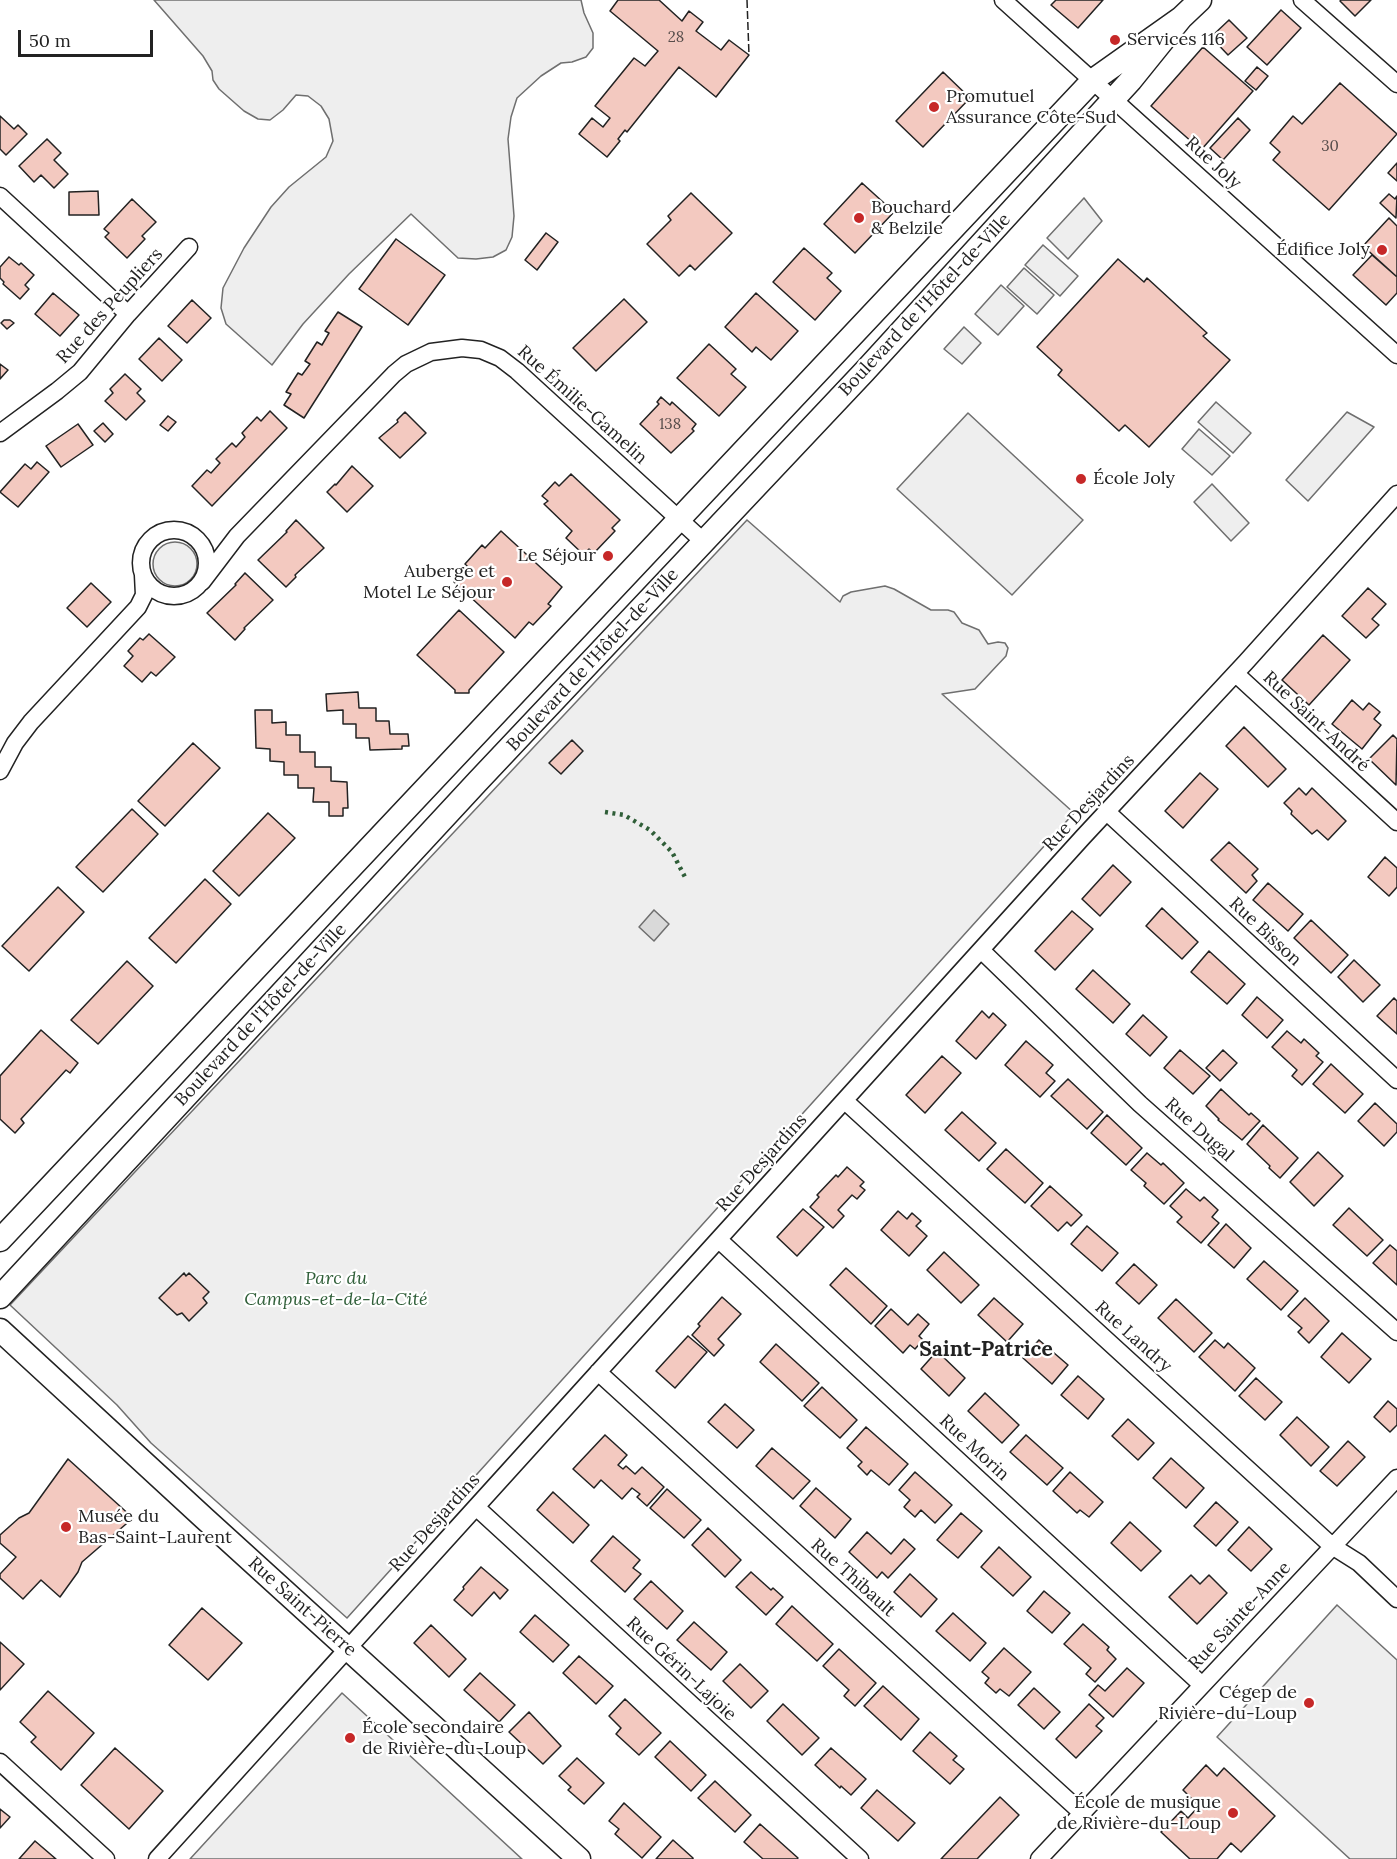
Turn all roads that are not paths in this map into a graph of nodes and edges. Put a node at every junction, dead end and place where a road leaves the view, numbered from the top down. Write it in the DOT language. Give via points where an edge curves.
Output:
graph roads {
  1 [pos="1003,0"];
  2 [pos="1200,0"];
  3 [pos="1302,0"];
  4 [pos="1181,18"];
  5 [pos="1092,81"];
  6 [pos="1397,84"];
  7 [pos="1113,100"];
  8 [pos="0,196"];
  9 [pos="189,247"];
  10 [pos="128,314"];
  11 [pos="1397,355"];
  12 [pos="0,432"];
  13 [pos="1397,494"];
  14 [pos="680,519"];
  15 [pos="191,534"];
  16 [pos="237,536"];
  17 [pos="704,542"];
  18 [pos="143,575"];
  19 [pos="202,582"];
  20 [pos="185,595"];
  21 [pos="126,619"];
  22 [pos="1236,674"];
  23 [pos="0,771"];
  24 [pos="1107,812"];
  25 [pos="1397,822"];
  26 [pos="981,950"];
  27 [pos="1397,1080"];
  28 [pos="845,1101"];
  29 [pos="0,1240"];
  30 [pos="719,1240"];
  31 [pos="0,1297"];
  32 [pos="0,1330"];
  33 [pos="1397,1332"];
  34 [pos="598,1372"];
  35 [pos="1397,1478"];
  36 [pos="476,1507"];
  37 [pos="1332,1546"];
  38 [pos="1397,1599"];
  39 [pos="348,1648"];
  40 [pos="1202,1685"];
  41 [pos="0,1762"];
  42 [pos="1082,1813"];
  43 [pos="106,1859"];
  44 [pos="157,1859"];
  45 [pos="579,1859"];
  46 [pos="860,1859"];
  47 [pos="1039,1859"];
  1 -- 5 [label="street, Rue Joly"];
  2 -- 4 [label="main road, Boulevard de l'Hôtel-de-Ville"];
  3 -- 6 [label="street"];
  4 -- 5 [label="main road, Boulevard de l'Hôtel-de-Ville"];
  4 -- 7 [label="main road, Boulevard de l'Hôtel-de-Ville"];
  5 -- 7 [label="street, Rue Joly"];
  5 -- 14 [label="main road, Boulevard de l'Hôtel-de-Ville"];
  7 -- 11 [label="street, Rue Joly"];
  7 -- 17 [label="main road, Boulevard de l'Hôtel-de-Ville"];
  8 -- 10 [label="street"];
  9 -- 10 [label="street, Rue des Peupliers"];
  10 -- 12 [label="street, Rue des Peupliers" via="80,372"];
  13 -- 22 [label="street, Rue Desjardins"];
  14 -- 16 [label="street, Rue Émilie-Gamelin" via="517,371 481,350 462,348 431,352 406,364"];
  14 -- 17 [label="street, Rue Émilie-Gamelin"];
  14 -- 29 [label="main road, Boulevard de l'Hôtel-de-Ville"];
  15 -- 16 [label="street" via="216,542 227,542"];
  15 -- 18 [label="street" via="180,530 158,533 144,549"];
  15 -- 19 [label="street" via="205,550 207,569"];
  16 -- 19 [label="street, Rue Émilie-Gamelin"];
  17 -- 31 [label="main road, Boulevard de l'Hôtel-de-Ville"];
  18 -- 20 [label="street" via="153,590 174,597"];
  18 -- 21 [label="street" via="142,601"];
  19 -- 20 [label="street, Rue Émilie-Gamelin"];
  20 -- 21 [label="street, Rue Émilie-Gamelin" via="142,609"];
  21 -- 23 [label="street" via="31,722"];
  22 -- 24 [label="street, Rue Desjardins"];
  22 -- 25 [label="street, Rue Saint-André"];
  24 -- 26 [label="street, Rue Desjardins"];
  24 -- 27 [label="street, Rue Bisson"];
  26 -- 28 [label="street, Rue Desjardins"];
  26 -- 33 [label="street, Rue Dugal" via="1140,1104"];
  28 -- 30 [label="street, Rue Desjardins"];
  28 -- 37 [label="street, Rue Landry"];
  30 -- 34 [label="street, Rue Desjardins"];
  30 -- 40 [label="street, Rue Morin"];
  32 -- 39 [label="main road, Rue Saint-Pierre"];
  34 -- 36 [label="street, Rue Desjardins"];
  34 -- 42 [label="street, Rue Thibault"];
  35 -- 37 [label="street, Rue Sainte-Anne"];
  36 -- 39 [label="street, Rue Desjardins"];
  36 -- 46 [label="street, Rue Gérin-Lajoie"];
  37 -- 38 [label="street, Rue Landry" via="1359,1563"];
  37 -- 40 [label="street, Rue Sainte-Anne"];
  39 -- 44 [label="street, Rue Desjardins"];
  39 -- 45 [label="main road, Rue Saint-Pierre"];
  40 -- 42 [label="street, Rue Sainte-Anne"];
  41 -- 43 [label="street"];
  42 -- 47 [label="street, Rue Sainte-Anne"];
}
